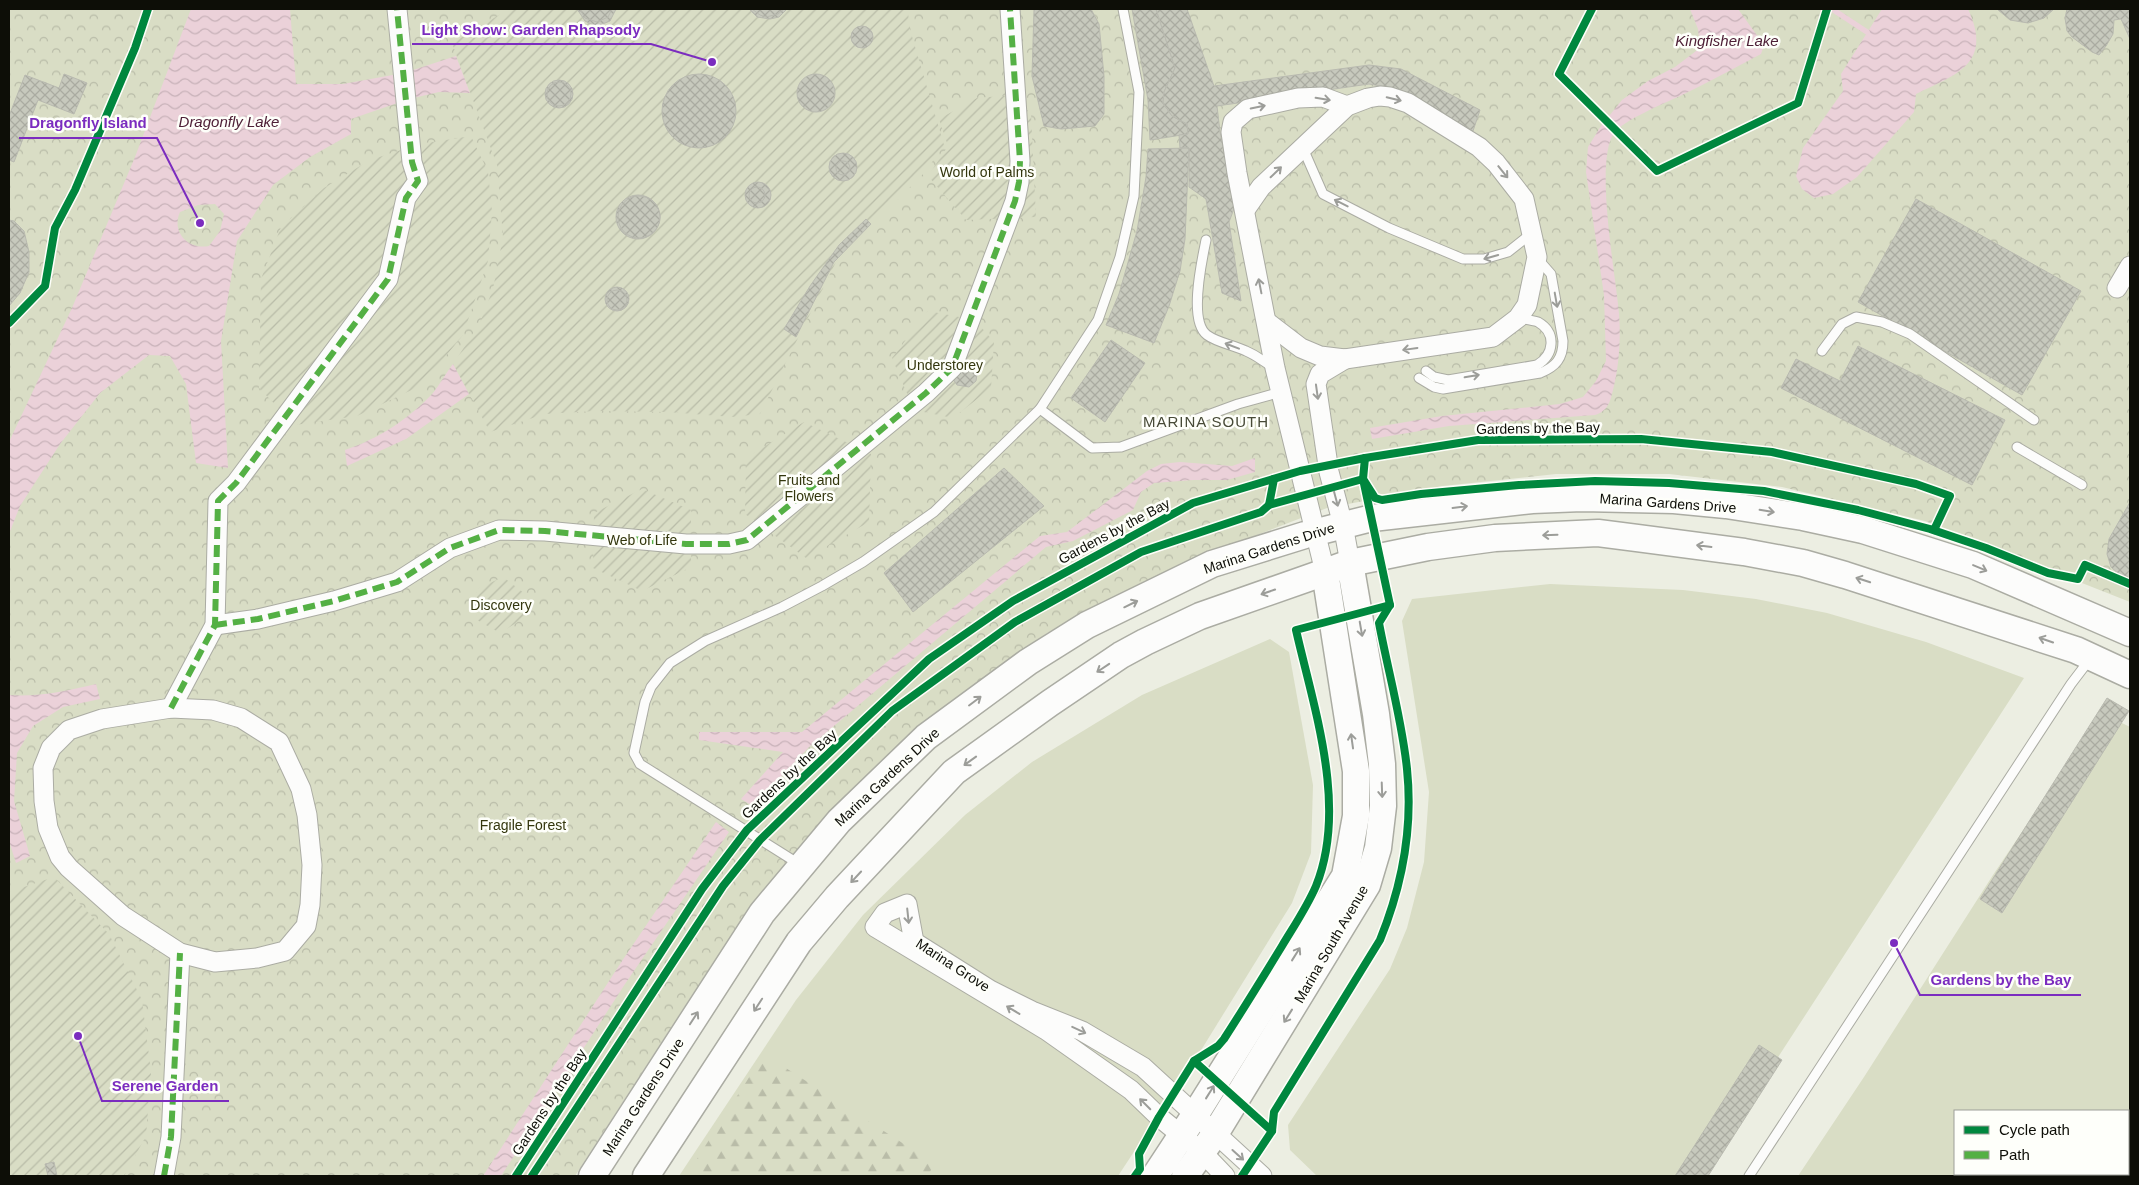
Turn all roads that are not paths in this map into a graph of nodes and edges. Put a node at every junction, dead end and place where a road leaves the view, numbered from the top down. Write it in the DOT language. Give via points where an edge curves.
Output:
graph roads {
  1 [pos="397,9"];
  2 [pos="1010,9"];
  3 [pos="1123,9"];
  4 [pos="1347,106"];
  5 [pos="1302,146"];
  6 [pos="1245,210"];
  7 [pos="1532,233"];
  8 [pos="1206,240"];
  9 [pos="1537,257"];
  10 [pos="2130,266"];
  11 [pos="2117,288"];
  12 [pos="1518,318"];
  13 [pos="1267,322"];
  14 [pos="1822,351"];
  15 [pos="1345,359"];
  16 [pos="1275,368"];
  17 [pos="1426,371"];
  18 [pos="1419,378"];
  19 [pos="1281,392"];
  20 [pos="1040,409"];
  21 [pos="2034,420"];
  22 [pos="2017,448"];
  23 [pos="2082,485"];
  24 [pos="1343,525"];
  25 [pos="1316,532"];
  26 [pos="1350,563"];
  27 [pos="1325,572"];
  28 [pos="215,626"];
  29 [pos="2130,633"];
  30 [pos="2091,658"];
  31 [pos="2130,676"];
  32 [pos="172,708"];
  33 [pos="801,866"];
  34 [pos="180,953"];
  35 [pos="1189,1126"];
  36 [pos="1209,1143"];
  37 [pos="164,1176"];
  38 [pos="592,1176"];
  39 [pos="646,1176"];
  40 [pos="1155,1176"];
  41 [pos="1185,1176"];
  42 [pos="1225,1176"];
  43 [pos="1262,1176"];
  44 [pos="1749,1176"];
  1 -- 28 [label="street" via="412,162 418,181 406,198 388,279 236,483 218,501"];
  2 -- 28 [label="street" via="1019,182 1015,201 952,368 746,540 729,544 686,544 499,530 450,548 397,582 277,614"];
  3 -- 20 [label="lane" via="1140,92 1134,196 1120,257 1098,320"];
  4 -- 5 [label="street"];
  6 -- 4 [label="street, one-way" via="1237,173 1232,122 1248,109 1298,98 1323,98"];
  4 -- 7 [label="street, one-way" via="1380,96 1408,102 1479,147 1524,199"];
  6 -- 5 [label="street, one-way" via="1261,187"];
  7 -- 5 [label="lane, one-way" via="1508,252 1484,259 1463,259 1389,228 1322,194"];
  13 -- 6 [label="street, one-way"];
  7 -- 9 [label="street"];
  16 -- 8 [label="lane, one-way" via="1247,351 1205,334 1200,325 1197,313"];
  9 -- 12 [label="street" via="1527,306"];
  9 -- 18 [label="lane, one-way" via="1551,274 1563,341 1563,352 1558,362 1550,370 1540,373 1443,389 1434,388"];
  10 -- 11 [label="street"];
  12 -- 15 [label="street, one-way" via="1493,337"];
  17 -- 12 [label="lane, one-way" via="1434,377 1448,380 1537,365 1546,360 1551,338 1547,331 1538,322"];
  13 -- 15 [label="street" via="1301,348 1320,356"];
  13 -- 16 [label="street"];
  14 -- 21 [label="lane" via="1842,324 1856,317 1882,322 1910,334"];
  15 -- 24 [label="street, one-way" via="1320,374 1316,384 1329,472"];
  16 -- 19 [label="street"];
  19 -- 20 [label="lane" via="1238,404 1121,448 1092,448"];
  19 -- 25 [label="street"];
  20 -- 33 [label="lane" via="934,512 898,539 822,586 689,650 670,663 651,687 634,753 637,761"];
  22 -- 23 [label="lane"];
  24 -- 25 [label="main road, Marina Gardens Drive"];
  24 -- 26 [label="street"];
  24 -- 29 [label="main road, Marina Gardens Drive, one-way" via="1372,518 1532,500 1649,499 1726,505 1863,530 1934,551 1973,564"];
  25 -- 27 [label="street"];
  33 -- 25 [label="main road, Marina Gardens Drive, one-way" via="839,821 926,738 1028,662 1087,625 1212,564"];
  26 -- 27 [label="main road"];
  30 -- 26 [label="main road, one-way" via="2044,639 1802,563 1637,538 1598,533 1495,538 1428,547"];
  26 -- 36 [label="main road, Marina South Avenue, one-way" via="1382,764 1383,806 1378,848 1367,885"];
  35 -- 27 [label="main road, Marina South Avenue, one-way" via="1345,876 1356,816 1356,771"];
  27 -- 39 [label="main road, one-way" via="1200,616 1145,642 1050,703 954,772 800,942"];
  28 -- 32 [label="street"];
  30 -- 31 [label="main road"];
  30 -- 44 [label="lane"];
  32 -- 34 [label="street" via="102,719 69,730 51,748 44,768 44,801 48,828 60,857 69,868 123,916"];
  32 -- 34 [label="street" via="213,710 241,718 278,742 301,789 312,865 306,926 285,950 257,958 215,962"];
  38 -- 33 [label="main road, Marina Gardens Drive, one-way" via="762,913"];
  34 -- 37 [label="street" via="171,1136"];
  35 -- 35 [label="street, Marina Grove, one-way" via="1046,1030 875,927 885,912 907,904 914,942 990,990 1082,1031 1143,1067"];
  35 -- 36 [label="street, Marina Grove"];
  35 -- 40 [label="main road, Marina South Avenue"];
  36 -- 41 [label="main road, Marina South Avenue"];
  36 -- 42 [label="street, Marina Grove"];
  36 -- 43 [label="street, Marina Grove, one-way"];
}
